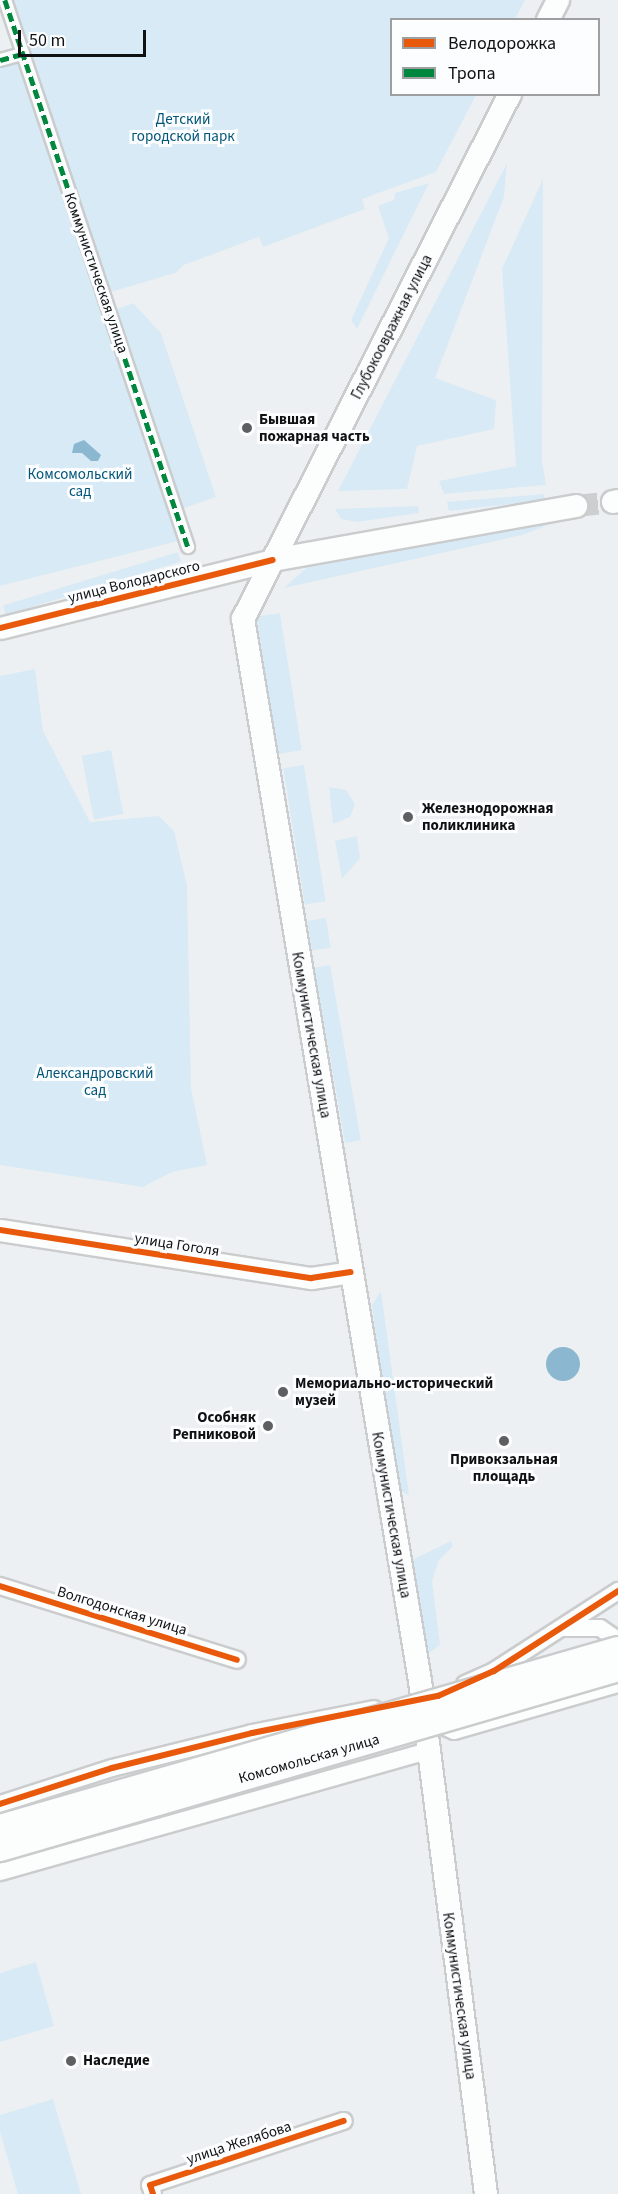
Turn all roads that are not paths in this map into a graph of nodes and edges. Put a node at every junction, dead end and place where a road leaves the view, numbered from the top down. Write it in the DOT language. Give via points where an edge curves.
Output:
graph roads {
  1 [pos="5,0"];
  2 [pos="558,0"];
  3 [pos="549,18"];
  4 [pos="23,54"];
  5 [pos="0,60"];
  6 [pos="509,96"];
  7 [pos="576,506"];
  8 [pos="188,547"];
  9 [pos="273,560"];
  10 [pos="0,628"];
  11 [pos="0,1230"];
  12 [pos="351,1272"];
  13 [pos="0,1586"];
  14 [pos="618,1591"];
  15 [pos="560,1629"];
  16 [pos="618,1640"];
  17 [pos="618,1650"];
  18 [pos="237,1660"];
  19 [pos="617,1680"];
  20 [pos="424,1706"];
  21 [pos="454,1731"];
  22 [pos="430,1754"];
  23 [pos="0,1804"];
  24 [pos="0,1828"];
  25 [pos="0,1848"];
  26 [pos="0,1872"];
  27 [pos="344,2121"];
  28 [pos="153,2194"];
  29 [pos="486,2194"];
  1 -- 4 [label="street, Коммунистическая улица"];
  2 -- 3 [label="main road"];
  4 -- 5 [label="street"];
  4 -- 8 [label="street, Коммунистическая улица"];
  6 -- 9 [label="main road, Глубокоовражная улица"];
  7 -- 9 [label="main road"];
  9 -- 10 [label="street, улица Володарского"];
  9 -- 12 [label="main road, Коммунистическая улица" via="243,619"];
  11 -- 12 [label="street, улица Гоголя" via="311,1278"];
  12 -- 20 [label="main road, Коммунистическая улица"];
  13 -- 18 [label="street, Волгодонская улица"];
  14 -- 15 [label="street"];
  15 -- 16 [label="street" via="600,1628"];
  15 -- 20 [label="street" via="494,1671"];
  17 -- 24 [label="main road, Комсомольская улица, bridge"];
  19 -- 21 [label="street"];
  19 -- 25 [label="main road, Комсомольская улица, bridge"];
  20 -- 21 [label="street" via="434,1724"];
  20 -- 22 [label="main road, Коммунистическая улица"];
  20 -- 23 [label="street" via="242,1736 112,1768"];
  21 -- 22 [label="street" via="442,1738"];
  22 -- 26 [label="street"];
  22 -- 29 [label="main road, Коммунистическая улица" via="432,1794"];
  27 -- 28 [label="street, улица Желябова" via="150,2185"];
}
